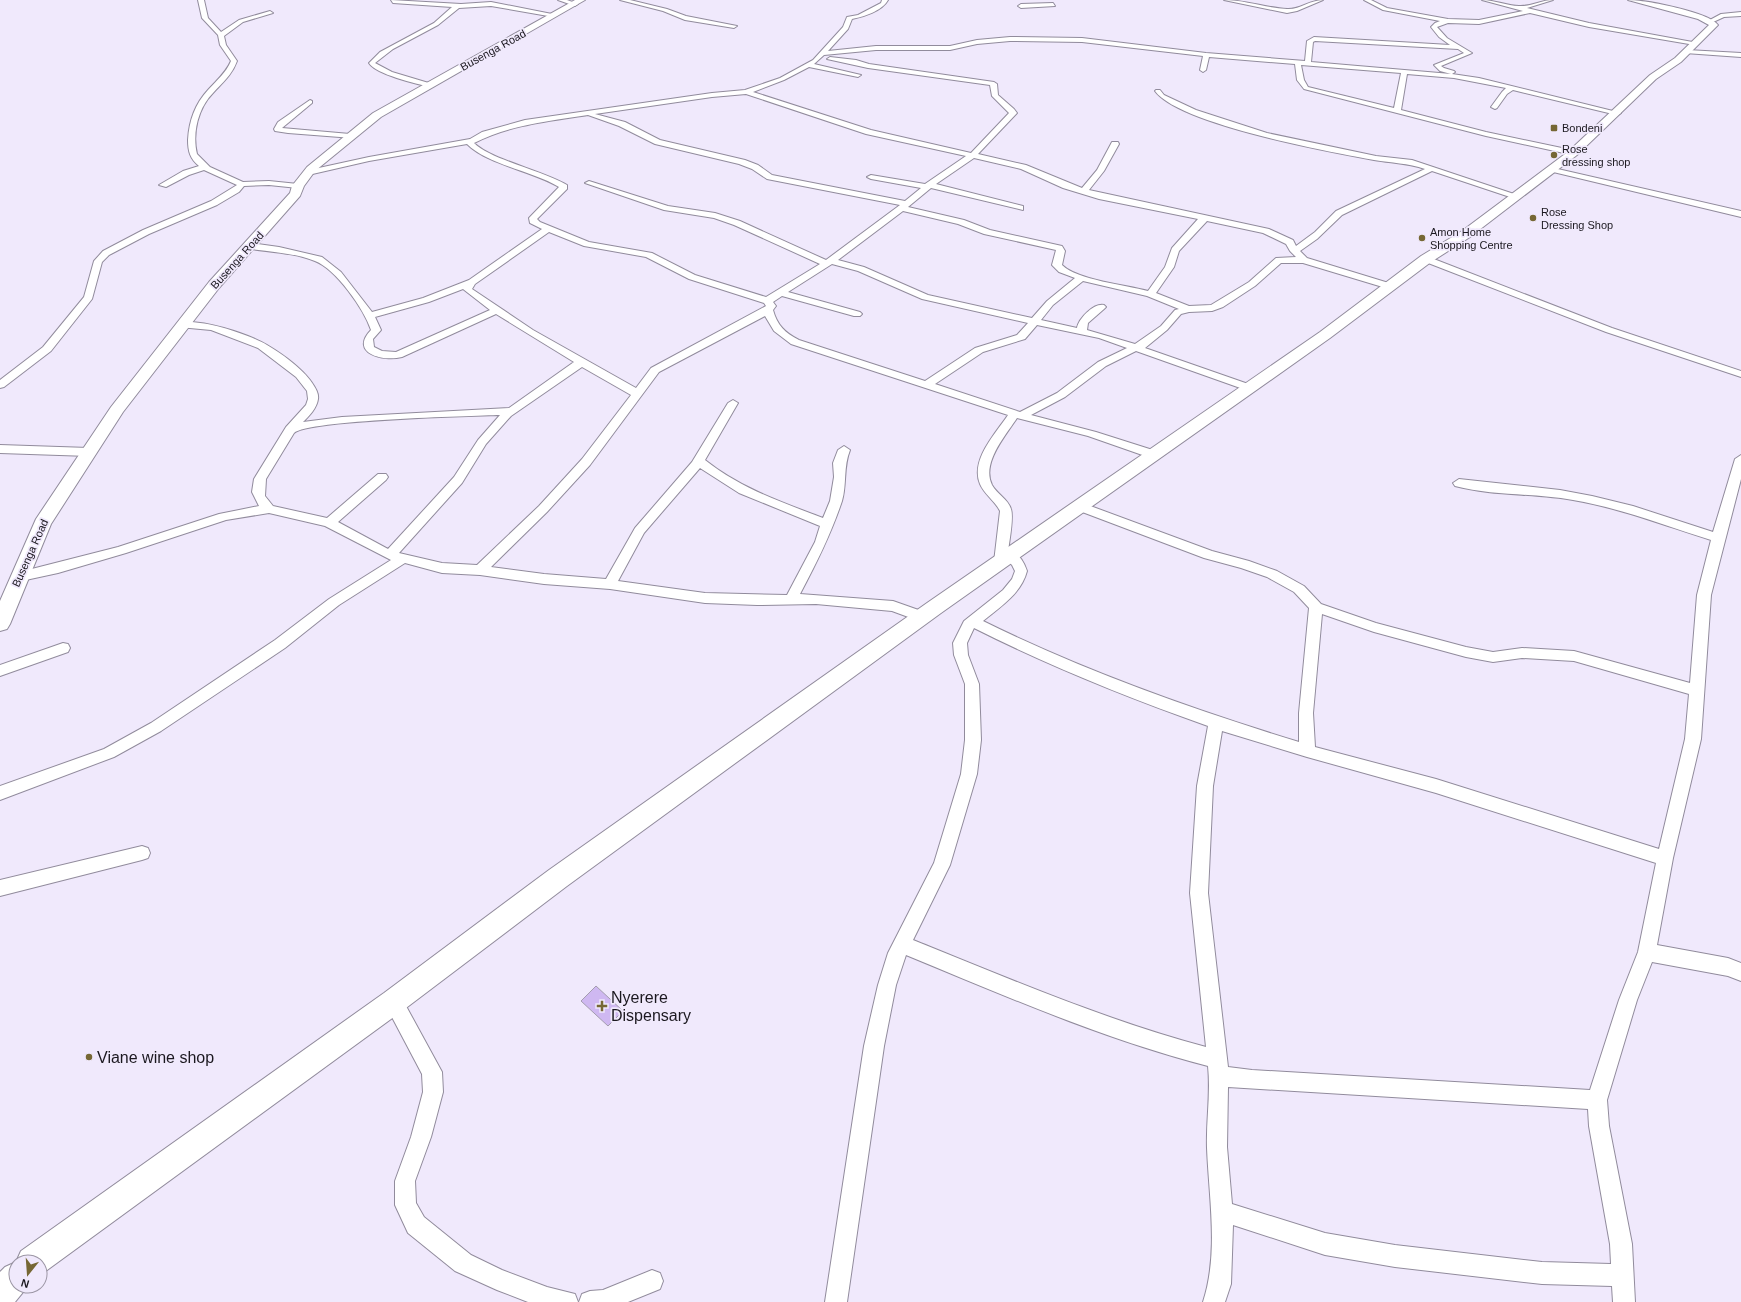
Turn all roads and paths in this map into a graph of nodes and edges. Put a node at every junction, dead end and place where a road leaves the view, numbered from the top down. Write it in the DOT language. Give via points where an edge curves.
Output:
graph roads {
  1 [pos="201,0"];
  2 [pos="561,0"];
  3 [pos="623,0"];
  4 [pos="662,0"];
  5 [pos="885,0"];
  6 [pos="1227,0"];
  7 [pos="1320,0"];
  8 [pos="1367,0"];
  9 [pos="1485,0"];
  10 [pos="1550,0"];
  11 [pos="1632,0"];
  12 [pos="393,1"];
  13 [pos="578,2"];
  14 [pos="457,6"];
  15 [pos="650,6"];
  16 [pos="1019,6"];
  17 [pos="1053,6"];
  18 [pos="1520,8"];
  19 [pos="1530,11"];
  20 [pos="270,13"];
  21 [pos="1741,14"];
  22 [pos="554,15"];
  23 [pos="1448,21"];
  24 [pos="1711,21"];
  25 [pos="734,26"];
  26 [pos="221,35"];
  27 [pos="1458,47"];
  28 [pos="1691,47"];
  29 [pos="822,55"];
  30 [pos="1206,55"];
  31 [pos="1741,55"];
  32 [pos="1298,62"];
  33 [pos="1308,63"];
  34 [pos="809,65"];
  35 [pos="1203,70"];
  36 [pos="1404,71"];
  37 [pos="858,75"];
  38 [pos="1479,80"];
  39 [pos="430,85"];
  40 [pos="1511,88"];
  41 [pos="1158,91"];
  42 [pos="746,92"];
  43 [pos="310,102"];
  44 [pos="1496,107"];
  45 [pos="1397,112"];
  46 [pos="1617,113"];
  47 [pos="586,114"];
  48 [pos="350,136"];
  49 [pos="470,141"];
  50 [pos="1115,144"];
  51 [pos="1573,153"];
  52 [pos="972,156"];
  53 [pos="206,166"];
  54 [pos="1431,169"];
  55 [pos="1552,169"];
  56 [pos="308,173"];
  57 [pos="871,176"];
  58 [pos="589,182"];
  59 [pos="242,184"];
  60 [pos="163,185"];
  61 [pos="298,186"];
  62 [pos="928,186"];
  63 [pos="1084,191"];
  64 [pos="1516,196"];
  65 [pos="905,206"];
  66 [pos="1020,208"];
  67 [pos="1741,214"];
  68 [pos="1206,218"];
  69 [pos="549,228"];
  70 [pos="251,246"];
  71 [pos="1294,251"];
  72 [pos="1426,259"];
  73 [pos="1304,260"];
  74 [pos="829,262"];
  75 [pos="1081,278"];
  76 [pos="472,282"];
  77 [pos="1389,286"];
  78 [pos="782,293"];
  79 [pos="1150,294"];
  80 [pos="768,306"];
  81 [pos="1101,307"];
  82 [pos="1188,309"];
  83 [pos="496,311"];
  84 [pos="857,314"];
  85 [pos="370,315"];
  86 [pos="1035,320"];
  87 [pos="182,325"];
  88 [pos="1082,330"];
  89 [pos="1138,347"];
  90 [pos="580,363"];
  91 [pos="1741,374"];
  92 [pos="0,386"];
  93 [pos="926,386"];
  94 [pos="1250,388"];
  95 [pos="636,393"];
  96 [pos="733,403"];
  97 [pos="512,411"];
  98 [pos="1018,415"];
  99 [pos="290,429"];
  100 [pos="0,449"];
  101 [pos="844,450"];
  102 [pos="89,452"];
  103 [pos="1155,455"];
  104 [pos="1741,459"];
  105 [pos="699,460"];
  106 [pos="382,476"];
  107 [pos="1459,483"];
  108 [pos="1081,507"];
  109 [pos="269,509"];
  110 [pos="329,523"];
  111 [pos="827,524"];
  112 [pos="1718,538"];
  113 [pos="396,557"];
  114 [pos="1005,559"];
  115 [pos="480,570"];
  116 [pos="21,576"];
  117 [pos="610,584"];
  118 [pos="792,598"];
  119 [pos="1316,607"];
  120 [pos="922,617"];
  121 [pos="973,622"];
  122 [pos="0,624"];
  123 [pos="63,648"];
  124 [pos="0,671"];
  125 [pos="1697,691"];
  126 [pos="1216,723"];
  127 [pos="1307,752"];
  128 [pos="0,793"];
  129 [pos="142,853"];
  130 [pos="1665,858"];
  131 [pos="0,888"];
  132 [pos="901,944"];
  133 [pos="1647,952"];
  134 [pos="1741,972"];
  135 [pos="393,1002"];
  136 [pos="1218,1068"];
  137 [pos="1597,1100"];
  138 [pos="1222,1211"];
  139 [pos="43,1254"];
  140 [pos="1622,1275"];
  141 [pos="652,1281"];
  142 [pos="8,1286"];
  143 [pos="0,1295"];
  144 [pos="567,1302"];
  145 [pos="590,1302"];
  146 [pos="836,1302"];
  147 [pos="1214,1302"];
  148 [pos="1624,1302"];
  1 -- 26 [label="street" via="205,18"];
  2 -- 13 [label="street"];
  3 -- 15 [label="street"];
  4 -- 15 [label="street"];
  5 -- 29 [label="street" via="884,4 850,18 846,28"];
  6 -- 7 [label="street" via="1287,11"];
  8 -- 23 [label="street" via="1393,11"];
  9 -- 18 [label="street"];
  10 -- 18 [label="street"];
  11 -- 24 [label="main road"];
  12 -- 14 [label="street"];
  13 -- 22 [label="main road, Busenga Road"];
  14 -- 22 [label="street" via="499,4"];
  14 -- 39 [label="street" via="437,23 377,57 372,63 390,73"];
  15 -- 25 [label="street" via="685,18"];
  16 -- 17 [label="street"];
  18 -- 19 [label="street"];
  19 -- 23 [label="street" via="1479,22"];
  19 -- 28 [label="street"];
  20 -- 26 [label="street" via="241,21"];
  21 -- 24 [label="street" via="1723,15"];
  22 -- 39 [label="main road, Busenga Road"];
  23 -- 27 [label="street" via="1434,27"];
  24 -- 28 [label="main road" via="1714,25"];
  26 -- 53 [label="street" via="223,45 234,61 231,70 207,96 195,115 192,127 191,146 194,156"];
  27 -- 33 [label="street" via="1314,39 1310,41"];
  27 -- 38 [label="street" via="1469,53 1440,62 1438,67"];
  28 -- 31 [label="street"];
  28 -- 46 [label="main road" via="1653,77"];
  29 -- 30 [label="street" via="876,48 946,49 977,42 1021,39 1094,40"];
  29 -- 34 [label="street"];
  29 -- 52 [label="street" via="868,66 994,84 993,95 1012,110 1013,114"];
  30 -- 32 [label="street"];
  30 -- 35 [label="street"];
  32 -- 33 [label="street"];
  32 -- 45 [label="street" via="1299,78 1306,88"];
  33 -- 36 [label="street"];
  34 -- 37 [label="street"];
  34 -- 42 [label="street" via="782,79"];
  36 -- 38 [label="street"];
  36 -- 45 [label="street"];
  38 -- 40 [label="street"];
  39 -- 48 [label="main road, Busenga Road" via="377,115"];
  40 -- 44 [label="street" via="1504,93"];
  40 -- 46 [label="street"];
  41 -- 54 [label="street" via="1162,96 1193,112 1265,135 1369,157 1412,162"];
  42 -- 47 [label="street"];
  42 -- 52 [label="street" via="854,128"];
  43 -- 48 [label="street" via="278,129"];
  45 -- 51 [label="street"];
  46 -- 51 [label="main road"];
  47 -- 49 [label="street" via="525,122"];
  47 -- 65 [label="street" via="622,124 658,142 742,162 770,177"];
  48 -- 56 [label="main road, Busenga Road"];
  49 -- 56 [label="street"];
  49 -- 69 [label="street" via="473,148 549,178 564,187 533,218 533,221"];
  50 -- 63 [label="street" via="1100,171"];
  51 -- 55 [label="main road"];
  52 -- 62 [label="street"];
  52 -- 63 [label="street" via="1023,167"];
  53 -- 59 [label="street"];
  53 -- 60 [label="street"];
  54 -- 64 [label="street"];
  54 -- 71 [label="street" via="1339,213 1309,242"];
  55 -- 64 [label="main road"];
  55 -- 67 [label="street"];
  56 -- 61 [label="main road, Busenga Road"];
  57 -- 62 [label="street"];
  58 -- 74 [label="street" via="667,208 737,223 791,249"];
  59 -- 61 [label="street"];
  59 -- 92 [label="street" via="214,203 134,237 106,253 98,262 89,297 47,349"];
  61 -- 70 [label="main road, Busenga Road" via="296,194"];
  62 -- 65 [label="street"];
  62 -- 66 [label="street"];
  63 -- 68 [label="street"];
  64 -- 72 [label="main road" via="1466,234"];
  65 -- 74 [label="street"];
  65 -- 75 [label="street" via="987,232 1060,248 1058,268"];
  68 -- 71 [label="street" via="1247,226 1284,238 1290,242"];
  68 -- 79 [label="street" via="1175,250 1169,267"];
  69 -- 76 [label="street"];
  69 -- 80 [label="street" via="587,244 649,255 692,277 739,291"];
  70 -- 85 [label="street" via="325,262"];
  70 -- 87 [label="main road, Busenga Road" via="214,285"];
  71 -- 73 [label="street"];
  72 -- 77 [label="main road"];
  72 -- 91 [label="street" via="1623,335"];
  73 -- 77 [label="street"];
  73 -- 82 [label="street" via="1280,260 1252,284 1216,307"];
  74 -- 78 [label="street"];
  74 -- 86 [label="street" via="873,274 925,297"];
  75 -- 79 [label="street"];
  75 -- 86 [label="street"];
  76 -- 83 [label="street" via="467,287 468,290"];
  76 -- 85 [label="street" via="426,300"];
  77 -- 94 [label="main road"];
  78 -- 80 [label="street"];
  78 -- 84 [label="street"];
  79 -- 82 [label="street"];
  80 -- 93 [label="street" via="770,320 783,336"];
  80 -- 95 [label="street" via="722,336 661,366"];
  81 -- 88 [label="street" via="1083,322"];
  82 -- 89 [label="street" via="1178,312 1164,328"];
  83 -- 85 [label="street" via="398,355 388,356 377,354 371,348 368,339 376,330"];
  83 -- 90 [label="street"];
  86 -- 88 [label="street"];
  86 -- 93 [label="street" via="1018,339 978,350"];
  87 -- 99 [label="street" via="212,327 243,338 273,353 300,375 312,391 314,400"];
  87 -- 102 [label="main road, Busenga Road"];
  88 -- 89 [label="street"];
  89 -- 94 [label="street"];
  89 -- 98 [label="street" via="1102,364 1061,395"];
  90 -- 95 [label="street"];
  90 -- 97 [label="street"];
  93 -- 98 [label="street"];
  94 -- 103 [label="main road"];
  95 -- 115 [label="street" via="586,462"];
  96 -- 105 [label="street"];
  97 -- 99 [label="street" via="342,420"];
  97 -- 113 [label="street" via="482,442 458,480"];
  98 -- 103 [label="street" via="1092,434"];
  98 -- 114 [label="street" via="996,443 983,467 985,483 1006,511"];
  99 -- 109 [label="street" via="260,479 260,501"];
  100 -- 102 [label="street"];
  101 -- 111 [label="street" via="839,463 840,477 836,501"];
  102 -- 116 [label="main road, Busenga Road" via="42,524"];
  103 -- 108 [label="main road"];
  104 -- 112 [label="street"];
  105 -- 111 [label="street" via="711,471 759,496"];
  105 -- 117 [label="street" via="673,494 639,531"];
  106 -- 110 [label="street"];
  107 -- 112 [label="street" via="1486,489 1578,497"];
  108 -- 114 [label="main road"];
  108 -- 119 [label="street" via="1209,555 1272,574 1299,589"];
  109 -- 110 [label="street"];
  109 -- 116 [label="street" via="223,517 122,550"];
  110 -- 113 [label="street"];
  111 -- 118 [label="street" via="821,542"];
  112 -- 125 [label="street" via="1704,595"];
  113 -- 115 [label="street" via="453,569"];
  113 -- 128 [label="street" via="280,644 156,727 109,753"];
  114 -- 120 [label="main road"];
  114 -- 121 [label="street" via="1018,563 1021,571 1018,581 1008,593"];
  115 -- 117 [label="street" via="544,579"];
  116 -- 122 [label="main road, Busenga Road"];
  117 -- 118 [label="street" via="705,598"];
  118 -- 120 [label="street" via="893,606"];
  119 -- 125 [label="street" via="1374,627 1466,652 1493,657 1522,652 1568,655"];
  119 -- 127 [label="street" via="1306,713"];
  120 -- 135 [label="main road" via="558,878"];
  121 -- 126 [label="street" via="1009,640 1146,698"];
  121 -- 132 [label="street" via="960,643 961,655 972,684 973,740 969,774 942,865"];
  123 -- 124 [label="street"];
  125 -- 130 [label="street" via="1693,739"];
  126 -- 127 [label="street"];
  126 -- 136 [label="street" via="1205,786 1198,893"];
  127 -- 130 [label="street" via="1436,786"];
  129 -- 131 [label="street"];
  130 -- 133 [label="street"];
  132 -- 136 [label="street"];
  132 -- 146 [label="street" via="887,985 874,1046"];
  133 -- 134 [label="street" via="1728,967"];
  133 -- 137 [label="street" via="1628,1000"];
  135 -- 139 [label="main road"];
  135 -- 144 [label="street" via="432,1072 433,1092 421,1137 405,1181 406,1205 416,1225 464,1263 496,1279 547,1298"];
  136 -- 137 [label="street" via="1252,1080"];
  136 -- 138 [label="street" via="1217,1147"];
  137 -- 140 [label="street" via="1599,1126 1621,1244"];
  138 -- 140 [label="street" via="1325,1244 1395,1256 1542,1273"];
  138 -- 147 [label="street" via="1220,1284"];
  140 -- 148 [label="street"];
  141 -- 145 [label="street" via="603,1301"];
  142 -- 143 [label="main road"];
}
